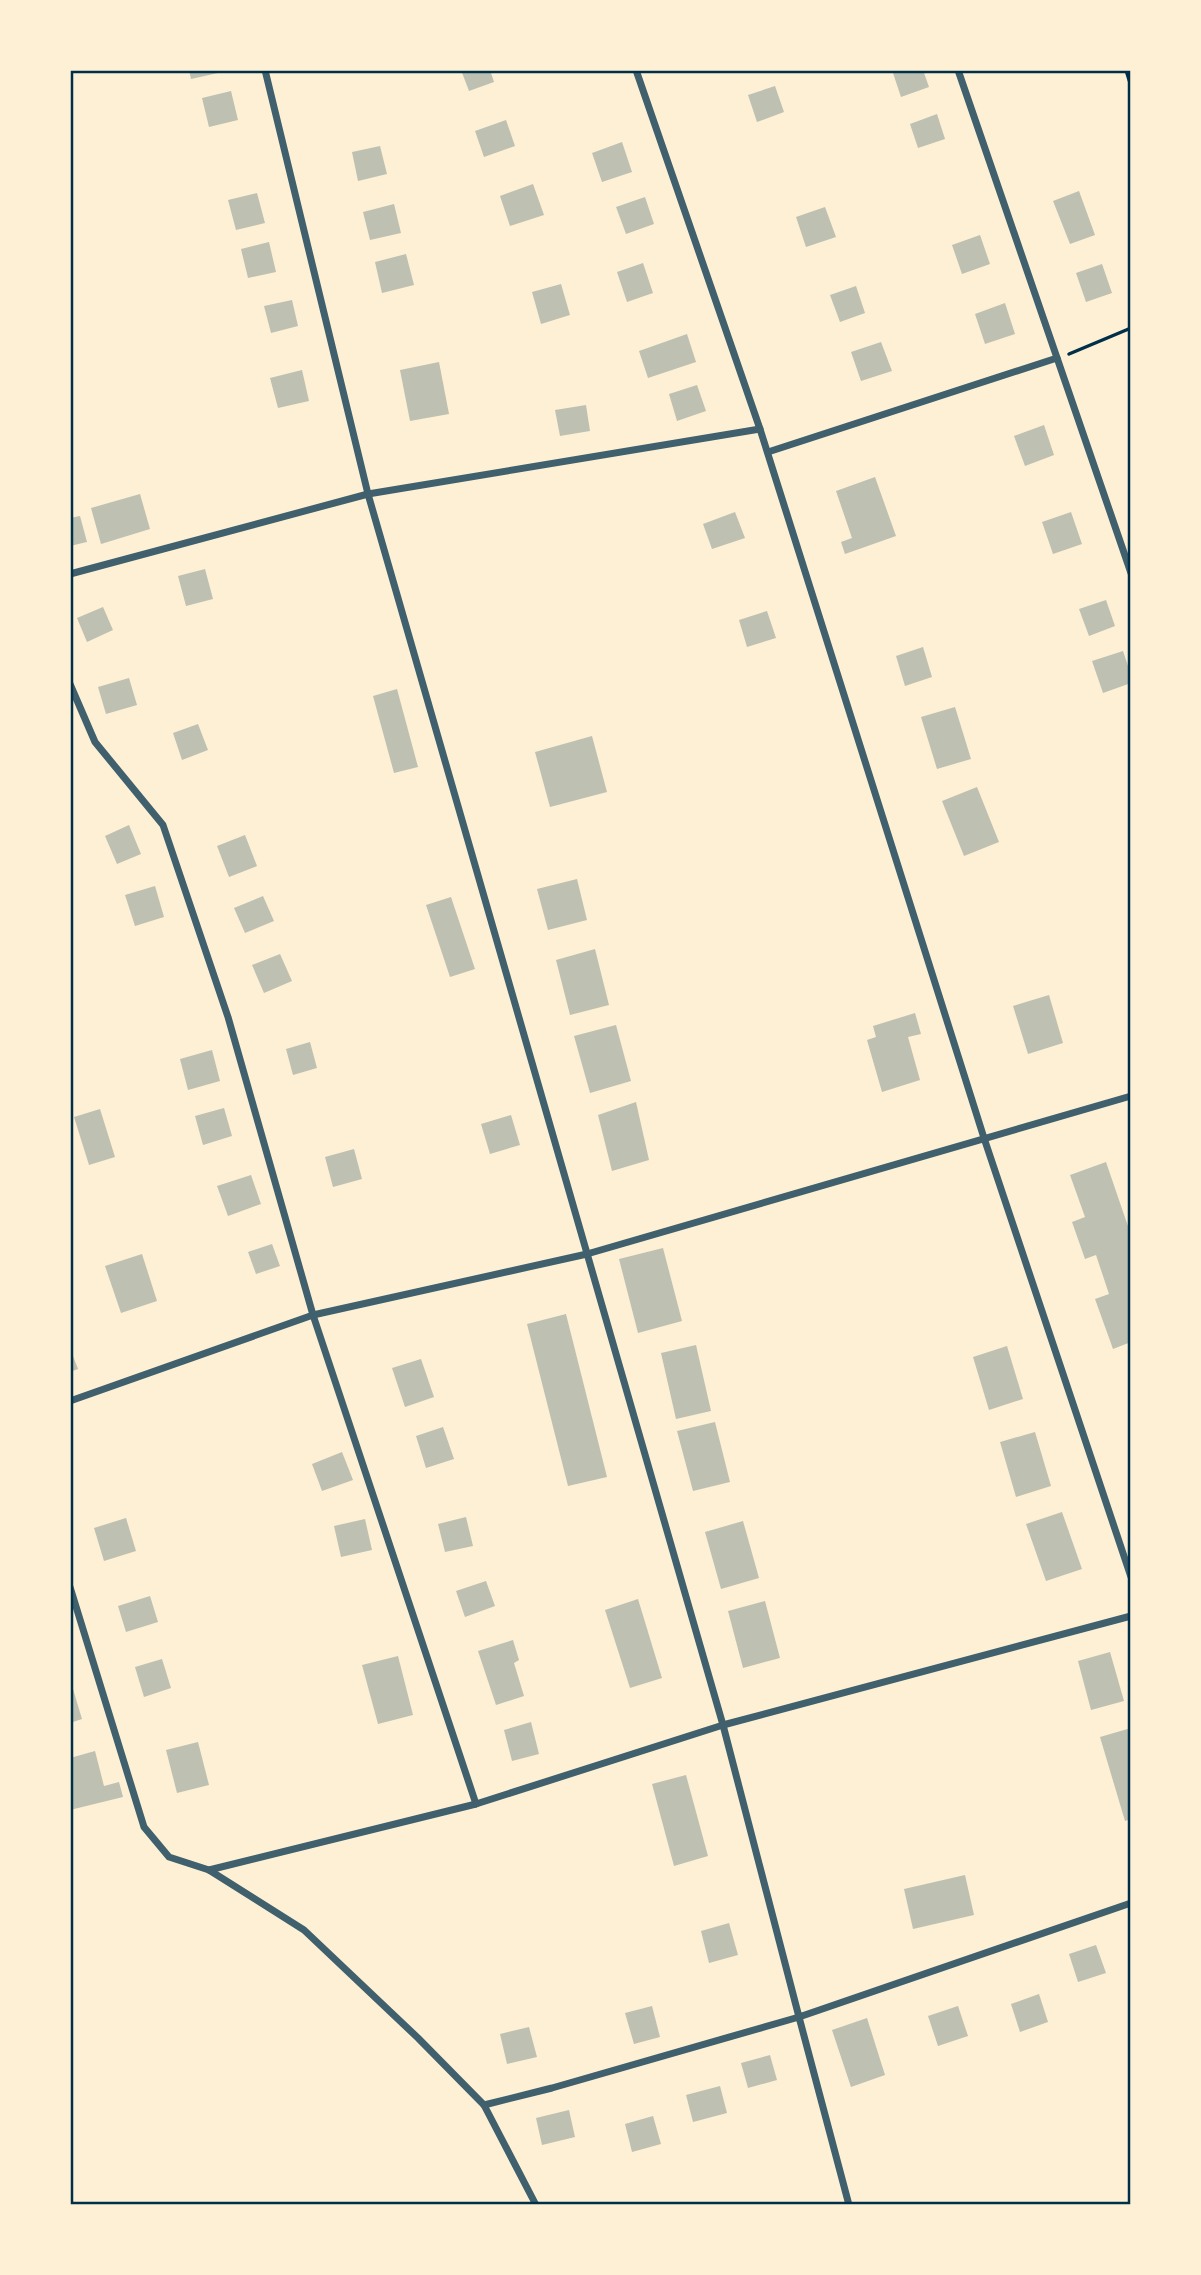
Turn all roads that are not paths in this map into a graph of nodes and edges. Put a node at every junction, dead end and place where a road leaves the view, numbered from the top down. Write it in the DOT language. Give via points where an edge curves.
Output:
graph roads {
  1 [pos="265,70"];
  2 [pos="635,70"];
  3 [pos="958,70"];
  4 [pos="1057,358"];
  5 [pos="761,429"];
  6 [pos="768,452"];
  7 [pos="368,494"];
  8 [pos="1131,573"];
  9 [pos="70,574"];
  10 [pos="70,684"];
  11 [pos="1131,1096"];
  12 [pos="984,1138"];
  13 [pos="587,1254"];
  14 [pos="313,1315"];
  15 [pos="70,1401"];
  16 [pos="1131,1577"];
  17 [pos="70,1587"];
  18 [pos="1131,1616"];
  19 [pos="723,1726"];
  20 [pos="476,1804"];
  21 [pos="209,1870"];
  22 [pos="1131,1903"];
  23 [pos="799,2017"];
  24 [pos="484,2105"];
  25 [pos="536,2205"];
  26 [pos="849,2205"];
  1 -- 7 [label="street"];
  2 -- 5 [label="street"];
  3 -- 4 [label="street"];
  4 -- 6 [label="street"];
  4 -- 8 [label="street"];
  5 -- 6 [label="street"];
  5 -- 7 [label="street"];
  6 -- 12 [label="street"];
  7 -- 9 [label="street"];
  7 -- 13 [label="street"];
  10 -- 14 [label="street" via="95,742 163,825 228,1017"];
  11 -- 12 [label="street"];
  12 -- 13 [label="street"];
  12 -- 16 [label="street"];
  13 -- 14 [label="street"];
  13 -- 19 [label="street"];
  14 -- 15 [label="street"];
  14 -- 20 [label="street"];
  17 -- 21 [label="street" via="144,1827 169,1857"];
  18 -- 19 [label="street"];
  19 -- 20 [label="street"];
  19 -- 23 [label="street"];
  20 -- 21 [label="street"];
  21 -- 24 [label="street" via="304,1930"];
  22 -- 23 [label="street"];
  23 -- 24 [label="street"];
  23 -- 26 [label="street"];
  24 -- 25 [label="street"];
}
